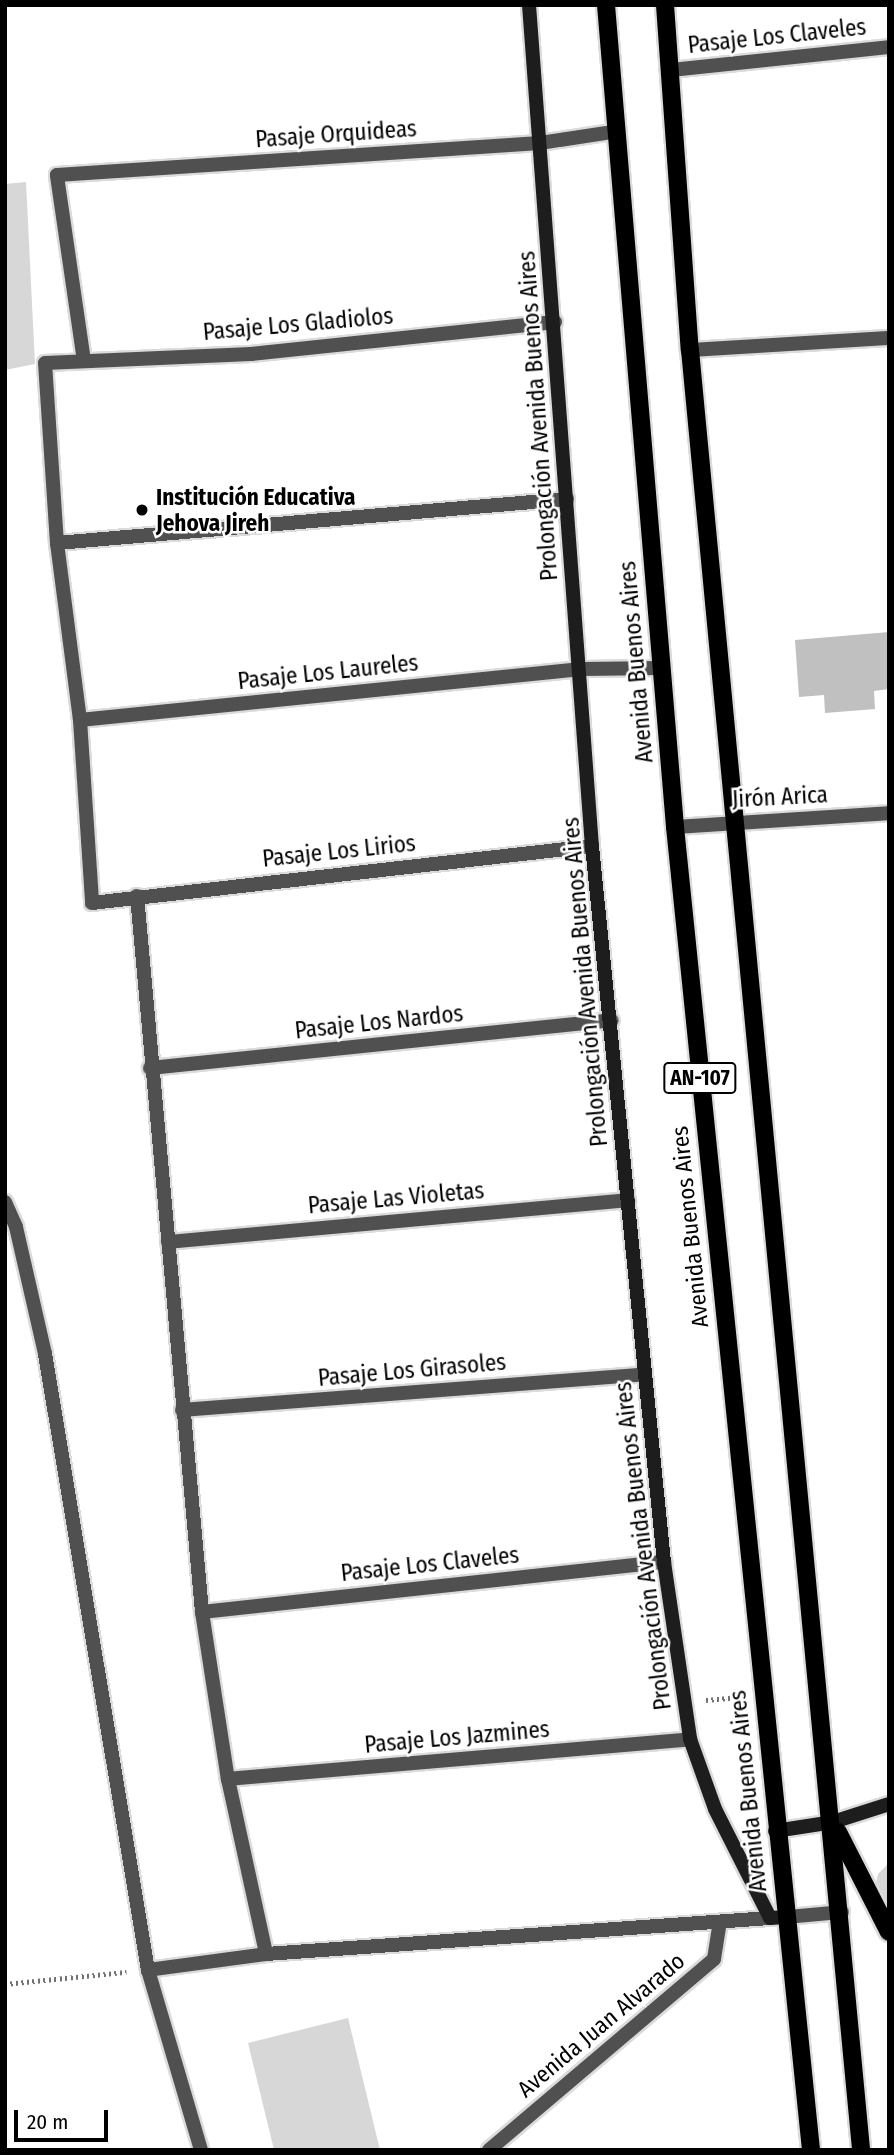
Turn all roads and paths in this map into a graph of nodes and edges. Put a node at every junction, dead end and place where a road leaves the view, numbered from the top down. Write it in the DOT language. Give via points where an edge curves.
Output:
graph roads {
  1 [pos="529,5"];
  2 [pos="606,5"];
  3 [pos="665,5"];
  4 [pos="889,47"];
  5 [pos="671,70"];
  6 [pos="618,131"];
  7 [pos="540,143"];
  8 [pos="555,322"];
  9 [pos="889,338"];
  10 [pos="690,351"];
  11 [pos="85,361"];
  12 [pos="567,499"];
  13 [pos="57,543"];
  14 [pos="661,668"];
  15 [pos="581,669"];
  16 [pos="79,720"];
  17 [pos="889,813"];
  18 [pos="737,822"];
  19 [pos="675,827"];
  20 [pos="592,846"];
  21 [pos="137,896"];
  22 [pos="612,1020"];
  23 [pos="150,1068"];
  24 [pos="628,1200"];
  25 [pos="5,1202"];
  26 [pos="168,1242"];
  27 [pos="645,1374"];
  28 [pos="182,1410"];
  29 [pos="664,1562"];
  30 [pos="202,1612"];
  31 [pos="690,1739"];
  32 [pos="228,1779"];
  33 [pos="889,1804"];
  34 [pos="833,1822"];
  35 [pos="775,1830"];
  36 [pos="842,1912"];
  37 [pos="779,1918"];
  38 [pos="720,1923"];
  39 [pos="889,1932"];
  40 [pos="266,1954"];
  41 [pos="148,1970"];
  42 [pos="5,1984"];
  43 [pos="201,2150"];
  44 [pos="489,2150"];
  45 [pos="811,2150"];
  46 [pos="861,2150"];
  1 -- 7 [label="street, Prolongación Avenida Buenos Aires"];
  2 -- 6 [label="main road, Avenida Buenos Aires / AN-107"];
  3 -- 5 [label="main road, AN-107"];
  4 -- 5 [label="street, Pasaje Los Claveles"];
  5 -- 10 [label="main road, AN-107"];
  6 -- 7 [label="street, Pasaje Orquideas"];
  6 -- 14 [label="main road, Avenida Buenos Aires / AN-107"];
  7 -- 8 [label="street, Prolongación Avenida Buenos Aires"];
  7 -- 11 [label="street, Pasaje Orquideas" via="57,175"];
  8 -- 11 [label="street, Pasaje Los Gladiolos" via="251,354"];
  8 -- 12 [label="street, Prolongación Avenida Buenos Aires"];
  9 -- 10 [label="street"];
  10 -- 18 [label="main road, AN-107"];
  11 -- 13 [label="street, Pasaje Los Gladiolos" via="45,363"];
  12 -- 13 [label="street"];
  12 -- 15 [label="street, Prolongación Avenida Buenos Aires"];
  13 -- 16 [label="street"];
  14 -- 15 [label="street, Pasaje Los Laureles"];
  14 -- 19 [label="main road, Avenida Buenos Aires / AN-107"];
  15 -- 16 [label="street, Pasaje Los Laureles"];
  15 -- 20 [label="street, Prolongación Avenida Buenos Aires"];
  16 -- 21 [label="street, Pasaje Los Lirios" via="92,903"];
  17 -- 18 [label="street, Jirón Arica"];
  18 -- 19 [label="street, Jirón Arica"];
  18 -- 34 [label="main road, AN-107"];
  19 -- 35 [label="main road, Avenida Buenos Aires / AN-107"];
  20 -- 21 [label="street, Pasaje Los Lirios"];
  20 -- 22 [label="street, Prolongación Avenida Buenos Aires"];
  21 -- 23 [label="street"];
  22 -- 23 [label="street, Pasaje Los Nardos"];
  22 -- 24 [label="street, Prolongación Avenida Buenos Aires"];
  23 -- 26 [label="street"];
  24 -- 26 [label="street, Pasaje Las Violetas"];
  24 -- 27 [label="street, Prolongación Avenida Buenos Aires"];
  25 -- 41 [label="street" via="16,1227 45,1353"];
  26 -- 28 [label="street"];
  27 -- 28 [label="street, Pasaje Los Girasoles"];
  27 -- 29 [label="street, Prolongación Avenida Buenos Aires"];
  28 -- 30 [label="street"];
  29 -- 30 [label="street, Pasaje Los Claveles"];
  29 -- 31 [label="street, Prolongación Avenida Buenos Aires"];
  30 -- 32 [label="street"];
  31 -- 32 [label="street, Pasaje Los Jazmines"];
  31 -- 37 [label="street, Prolongación Avenida Buenos Aires" via="715,1809"];
  32 -- 40 [label="street"];
  33 -- 34 [label="street"];
  34 -- 35 [label="street"];
  34 -- 36 [label="main road, AN-107"];
  34 -- 39 [label="main road"];
  35 -- 37 [label="main road, Avenida Buenos Aires / AN-107"];
  36 -- 37 [label="street"];
  36 -- 46 [label="main road, AN-107"];
  37 -- 38 [label="street"];
  37 -- 45 [label="main road, Avenida Buenos Aires / AN-107"];
  38 -- 40 [label="street"];
  38 -- 44 [label="street, Avenida Juan Alvarado" via="714,1959"];
  40 -- 41 [label="street"];
  41 -- 42 [label="path"];
  41 -- 43 [label="street"];
}
